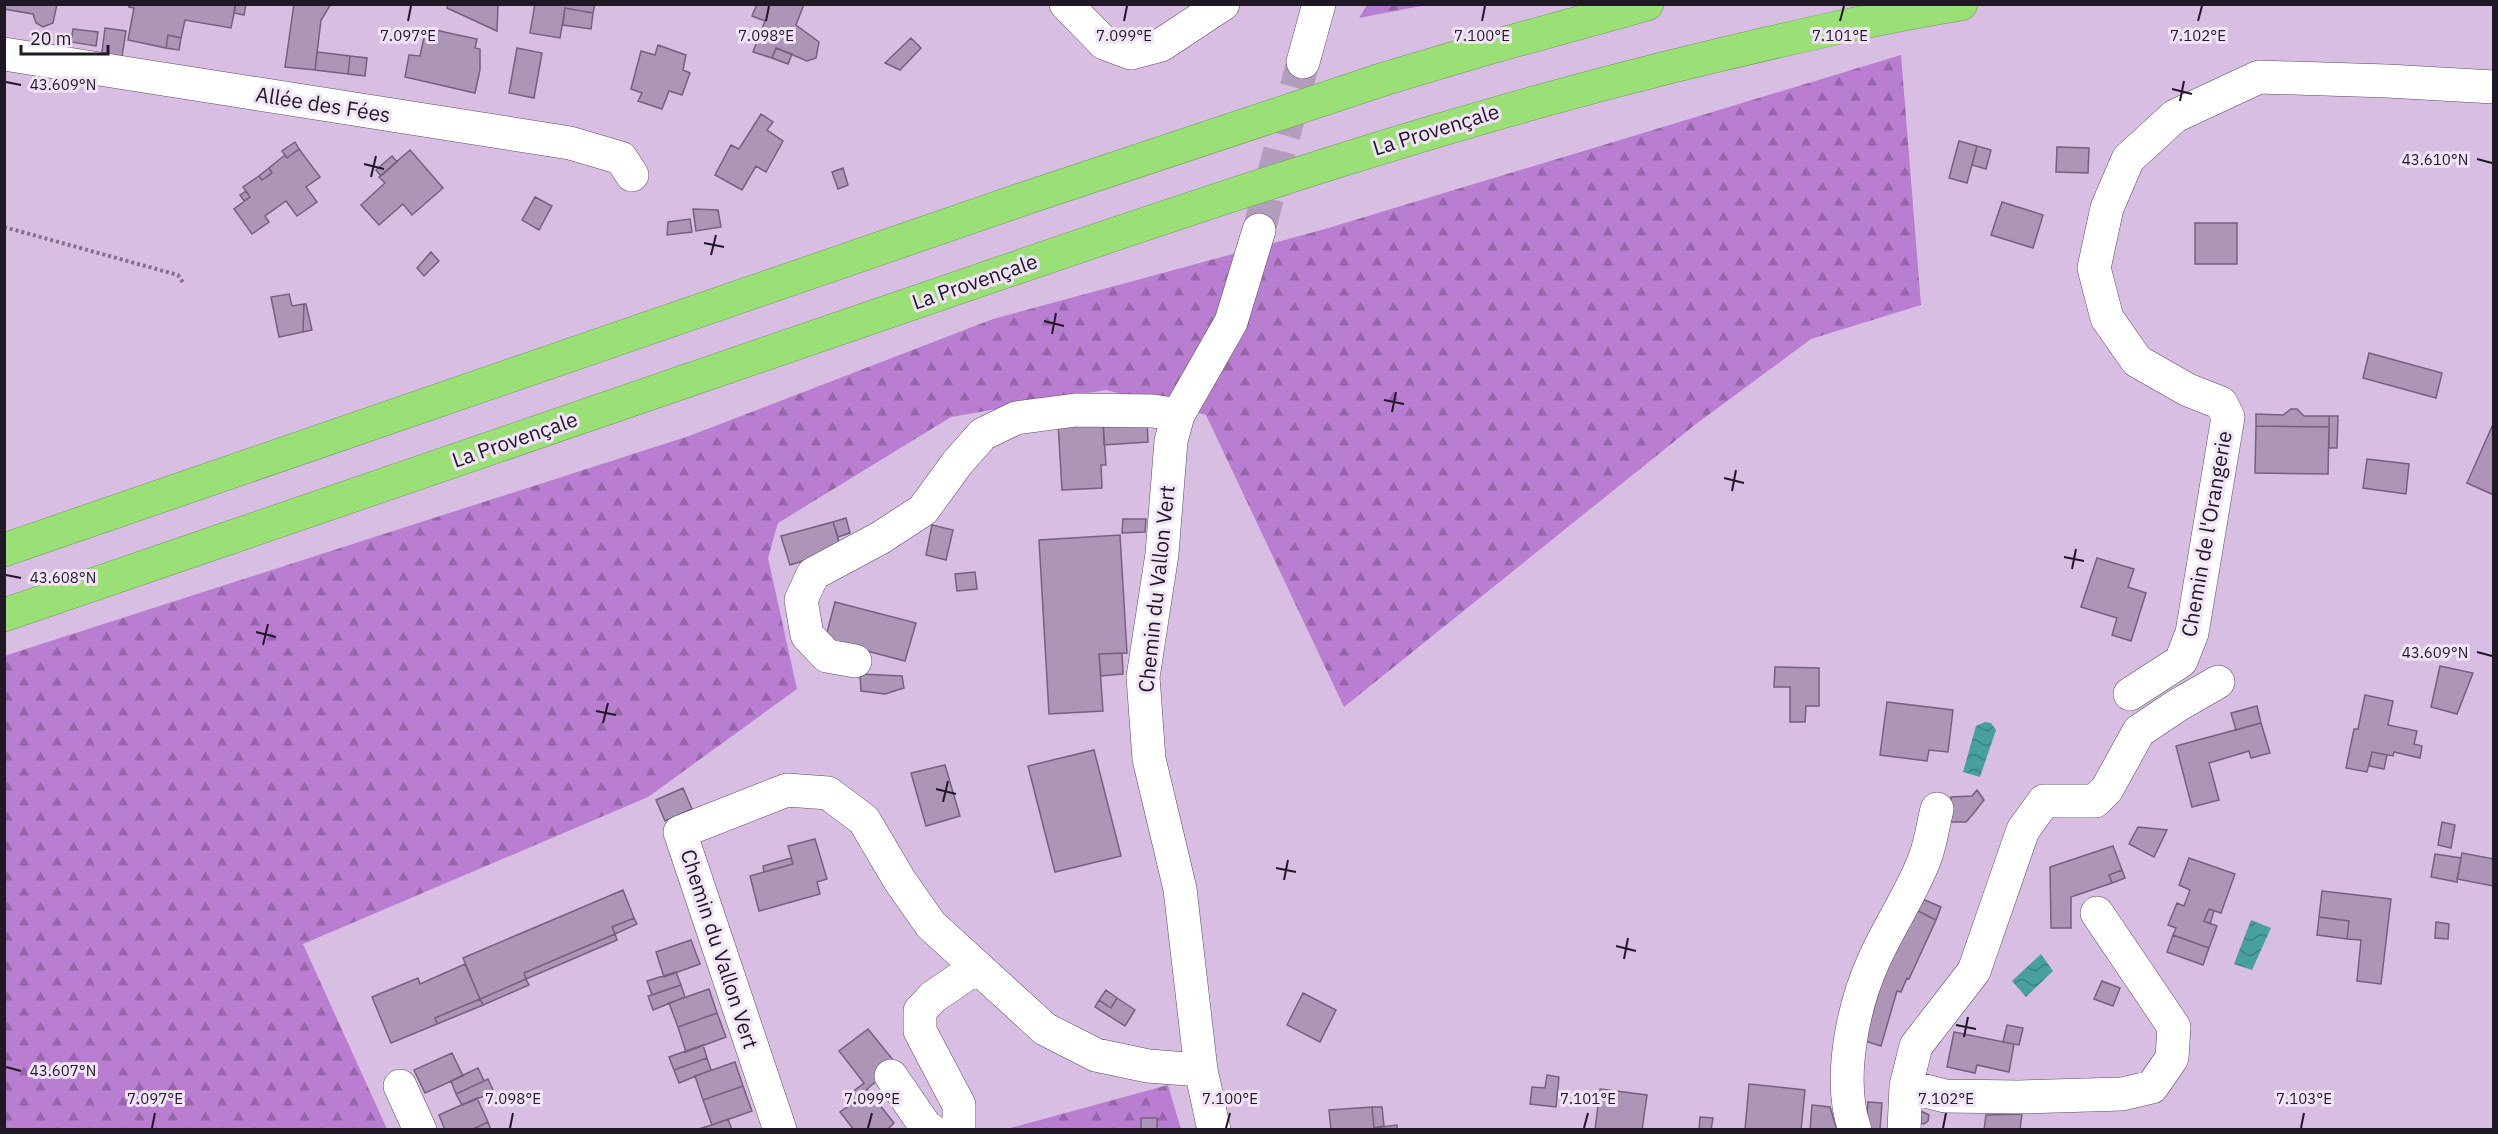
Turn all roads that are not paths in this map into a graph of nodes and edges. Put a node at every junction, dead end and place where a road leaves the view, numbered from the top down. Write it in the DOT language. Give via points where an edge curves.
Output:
graph roads {
  1 [pos="1065,4"];
  2 [pos="1222,4"];
  3 [pos="1319,4"];
  4 [pos="1647,4"];
  5 [pos="1961,4"];
  6 [pos="4,54"];
  7 [pos="1303,62"];
  8 [pos="2493,87"];
  9 [pos="632,175"];
  10 [pos="1259,230"];
  11 [pos="1178,416"];
  12 [pos="4,550"];
  13 [pos="4,615"];
  14 [pos="855,661"];
  15 [pos="2218,682"];
  16 [pos="2130,694"];
  17 [pos="1937,809"];
  18 [pos="2097,913"];
  19 [pos="977,967"];
  20 [pos="1201,1070"];
  21 [pos="891,1076"];
  22 [pos="400,1086"];
  23 [pos="1906,1086"];
  24 [pos="420,1130"];
  25 [pos="780,1130"];
  26 [pos="931,1130"];
  27 [pos="959,1130"];
  28 [pos="1214,1130"];
  29 [pos="1855,1130"];
  30 [pos="1904,1130"];
  1 -- 2 [label="street" via="1104,42 1131,53 1161,45"];
  3 -- 7 [label="street"];
  4 -- 12 [label="highway" via="1373,82"];
  5 -- 13 [label="highway, La Provençale" via="1811,33 1671,66 1374,148"];
  6 -- 9 [label="street, Allée des Fées" via="570,143 621,158"];
  8 -- 16 [label="street, Chemin de l'Orangerie" via="2259,77 2175,116 2128,159 2107,208 2094,268 2107,318 2137,361 2188,390 2221,403 2228,417 2192,633 2181,661"];
  10 -- 11 [label="street, Chemin du Vallon Vert" via="1231,322"];
  11 -- 14 [label="street" via="1153,411 1076,410 1016,418 983,434 923,510 813,574 801,600 807,635 827,656"];
  11 -- 20 [label="street, Chemin du Vallon Vert" via="1171,441 1162,554 1143,677 1149,759 1180,889"];
  15 -- 23 [label="street" via="2139,732 2107,789 2095,801 2044,801 2023,830 1974,971 1916,1046"];
  17 -- 29 [label="street" via="1925,858 1873,962 1853,1026 1846,1073 1850,1118"];
  18 -- 23 [label="street" via="2174,1027 2172,1058 2152,1087 2122,1094 2019,1097 1945,1096"];
  19 -- 20 [label="street, Chemin du Vallon Vert" via="1045,1029 1096,1056 1148,1066"];
  19 -- 25 [label="street, Chemin du Vallon Vert" via="931,925 864,820 828,792 788,790 680,832"];
  19 -- 27 [label="street" via="933,997 920,1011 920,1031 959,1105"];
  20 -- 28 [label="street, Chemin du Vallon Vert"];
  21 -- 26 [label="street"];
  22 -- 24 [label="street"];
  23 -- 30 [label="street"];
}
